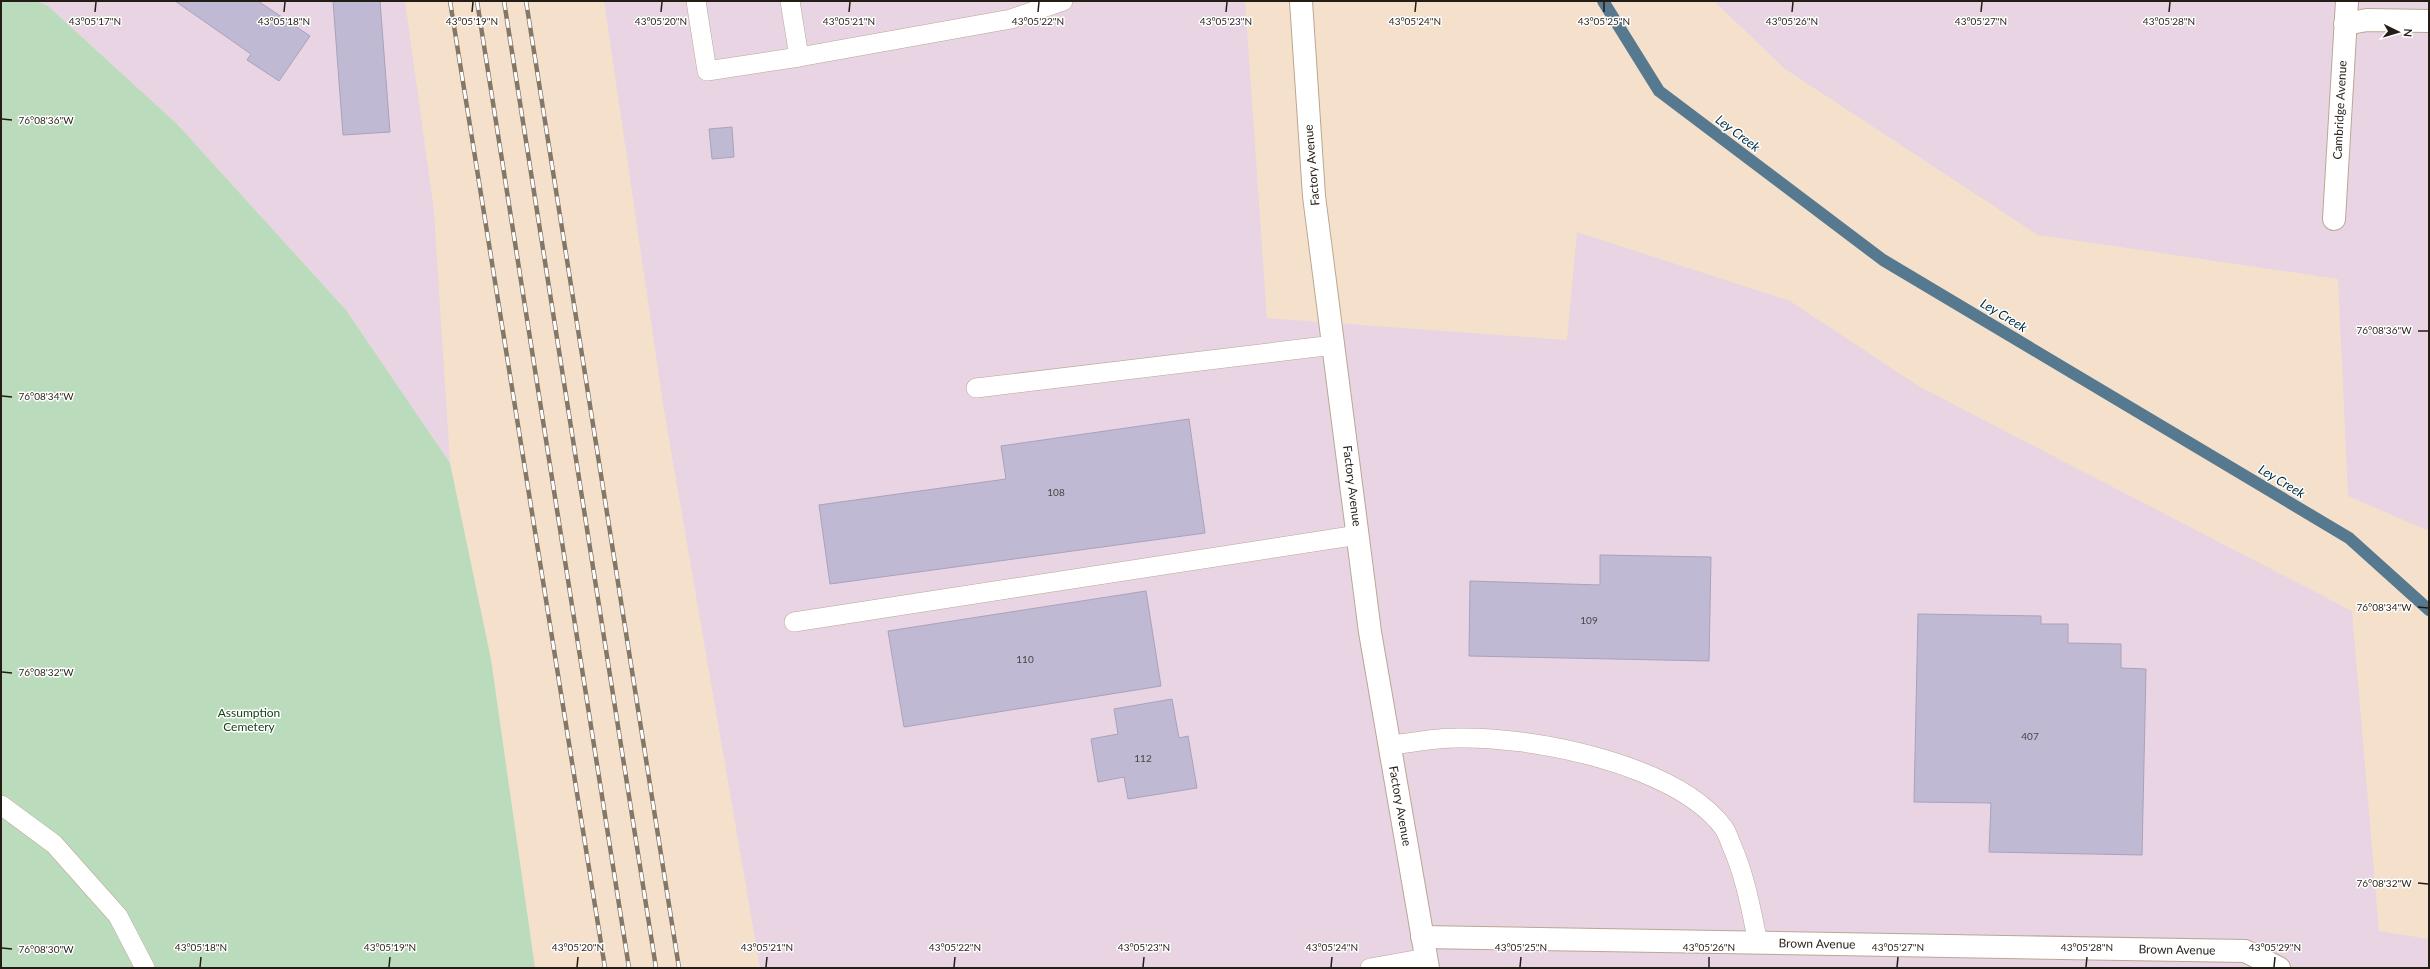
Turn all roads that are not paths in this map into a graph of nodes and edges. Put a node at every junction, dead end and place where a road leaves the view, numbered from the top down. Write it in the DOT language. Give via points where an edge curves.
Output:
graph roads {
  1 [pos="696,1"];
  2 [pos="790,1"];
  3 [pos="1063,1"];
  4 [pos="1301,1"];
  5 [pos="2347,1"];
  6 [pos="2429,21"];
  7 [pos="2345,24"];
  8 [pos="800,57"];
  9 [pos="2334,219"];
  10 [pos="1334,345"];
  11 [pos="976,388"];
  12 [pos="1358,534"];
  13 [pos="794,622"];
  14 [pos="1390,745"];
  15 [pos="1,805"];
  16 [pos="1422,937"];
  17 [pos="1758,943"];
  18 [pos="1427,963"];
  19 [pos="145,968"];
  20 [pos="1370,968"];
  21 [pos="2279,968"];
  1 -- 8 [label="lane" via="707,71"];
  2 -- 8 [label="lane"];
  3 -- 8 [label="lane" via="1011,19"];
  4 -- 10 [label="street, Factory Avenue" via="1314,196"];
  5 -- 7 [label="street, Cambridge Avenue"];
  6 -- 7 [label="street" via="2367,20"];
  7 -- 9 [label="street, Cambridge Avenue"];
  10 -- 11 [label="lane"];
  10 -- 12 [label="street, Factory Avenue"];
  12 -- 13 [label="lane"];
  12 -- 14 [label="street, Factory Avenue" via="1370,632"];
  14 -- 16 [label="street, Factory Avenue"];
  14 -- 17 [label="lane" via="1455,738 1517,741 1573,751 1644,772 1690,797 1724,828 1741,867"];
  15 -- 19 [label="lane" via="54,844 118,916"];
  16 -- 17 [label="street, Brown Avenue"];
  16 -- 18 [label="street, Factory Avenue"];
  17 -- 21 [label="street, Brown Avenue" via="2245,952"];
  18 -- 20 [label="lane"];
}
